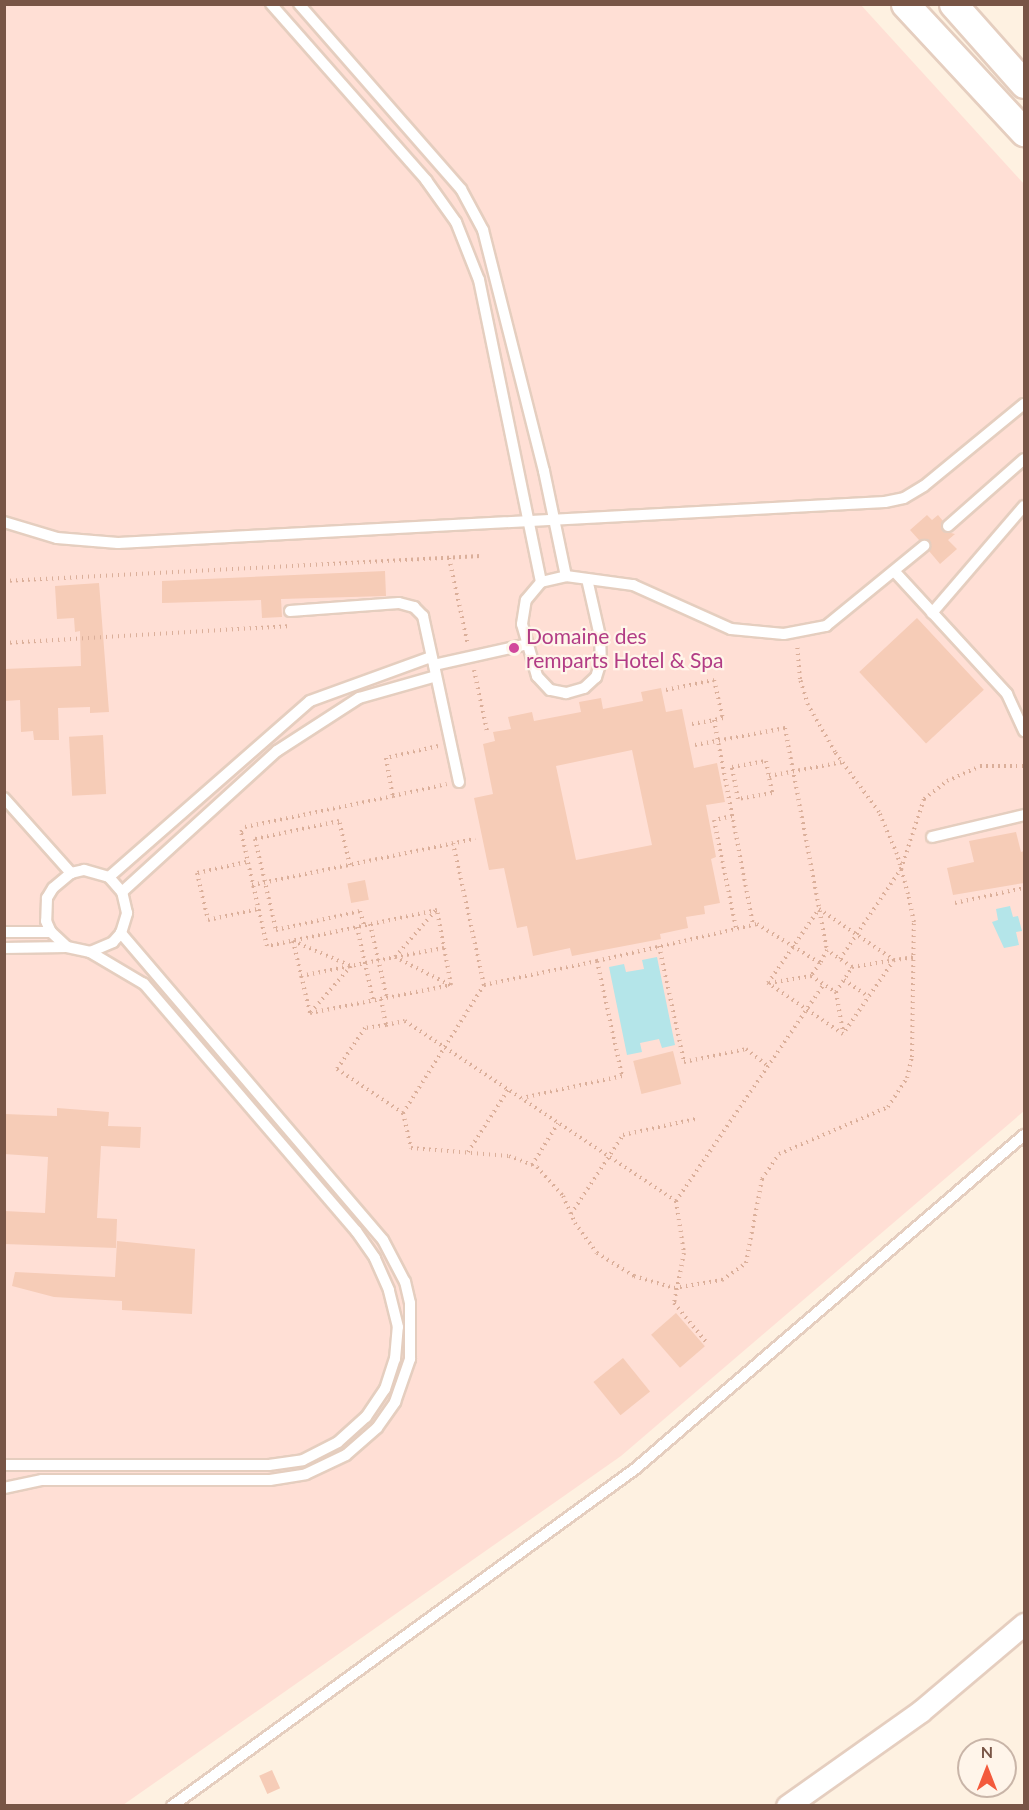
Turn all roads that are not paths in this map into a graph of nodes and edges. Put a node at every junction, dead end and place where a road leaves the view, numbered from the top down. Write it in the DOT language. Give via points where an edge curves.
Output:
graph roads {
  1 [pos="271,4"];
  2 [pos="299,4"];
  3 [pos="905,4"];
  4 [pos="953,4"];
  5 [pos="355,68"];
  6 [pos="339,81"];
  7 [pos="1024,84"];
  8 [pos="1024,132"];
  9 [pos="1024,404"];
  10 [pos="1024,459"];
  11 [pos="1024,506"];
  12 [pos="554,518"];
  13 [pos="529,521"];
  14 [pos="4,522"];
  15 [pos="948,526"];
  16 [pos="924,546"];
  17 [pos="895,572"];
  18 [pos="566,576"];
  19 [pos="587,579"];
  20 [pos="541,582"];
  21 [pos="290,611"];
  22 [pos="932,613"];
  23 [pos="528,644"];
  24 [pos="433,666"];
  25 [pos="1024,730"];
  26 [pos="459,782"];
  27 [pos="4,798"];
  28 [pos="1024,815"];
  29 [pos="932,837"];
  30 [pos="71,873"];
  31 [pos="109,878"];
  32 [pos="122,892"];
  33 [pos="4,932"];
  34 [pos="51,932"];
  35 [pos="121,933"];
  36 [pos="67,947"];
  37 [pos="4,948"];
  38 [pos="90,952"];
  39 [pos="1024,1135"];
  40 [pos="340,1188"];
  41 [pos="327,1197"];
  42 [pos="4,1465"];
  43 [pos="168,1465"];
  44 [pos="168,1480"];
  45 [pos="4,1488"];
  46 [pos="1024,1624"];
  47 [pos="172,1806"];
  48 [pos="787,1806"];
  1 -- 6 [label="lane"];
  2 -- 5 [label="lane"];
  3 -- 8 [label="street"];
  4 -- 7 [label="street"];
  5 -- 6 [label="lane"];
  5 -- 12 [label="lane" via="461,189 483,230"];
  6 -- 13 [label="lane" via="426,180 456,222 479,280"];
  9 -- 12 [label="lane" via="964,457 904,498 840,505"];
  10 -- 15 [label="lane"];
  11 -- 22 [label="lane"];
  12 -- 13 [label="lane"];
  12 -- 18 [label="lane"];
  13 -- 14 [label="lane" via="96,543 57,538"];
  13 -- 20 [label="lane"];
  16 -- 17 [label="lane"];
  17 -- 19 [label="lane" via="826,626 784,634 731,629 633,585"];
  17 -- 22 [label="lane"];
  18 -- 19 [label="lane"];
  18 -- 20 [label="lane"];
  19 -- 23 [label="lane" via="600,636 601,661 596,677 584,688 566,693 550,690 537,676"];
  20 -- 23 [label="lane" via="526,600 522,624"];
  21 -- 24 [label="lane" via="399,603 414,607 423,616"];
  22 -- 25 [label="lane" via="1007,694"];
  23 -- 24 [label="lane"];
  24 -- 26 [label="lane"];
  24 -- 31 [label="lane" via="310,701"];
  24 -- 32 [label="lane" via="359,698 277,751"];
  27 -- 30 [label="lane"];
  28 -- 29 [label="lane"];
  30 -- 31 [label="lane" via="84,870"];
  30 -- 34 [label="lane" via="61,879 48,898 46,921"];
  31 -- 32 [label="lane"];
  32 -- 35 [label="lane" via="127,913"];
  33 -- 34 [label="lane"];
  34 -- 36 [label="lane"];
  35 -- 38 [label="lane" via="102,949"];
  35 -- 40 [label="lane"];
  36 -- 37 [label="lane"];
  36 -- 38 [label="lane"];
  38 -- 41 [label="lane" via="144,984"];
  39 -- 47 [label="lane" via="635,1469"];
  40 -- 41 [label="lane"];
  40 -- 44 [label="lane" via="377,1230 405,1282 412,1345 395,1402 357,1447 306,1474 270,1480"];
  41 -- 43 [label="lane" via="375,1258 394,1308 395,1359 377,1403 346,1436 303,1460 280,1464"];
  42 -- 43 [label="lane"];
  43 -- 44 [label="lane"];
  44 -- 45 [label="lane" via="42,1480"];
  46 -- 48 [label="street" via="921,1711"];
}
